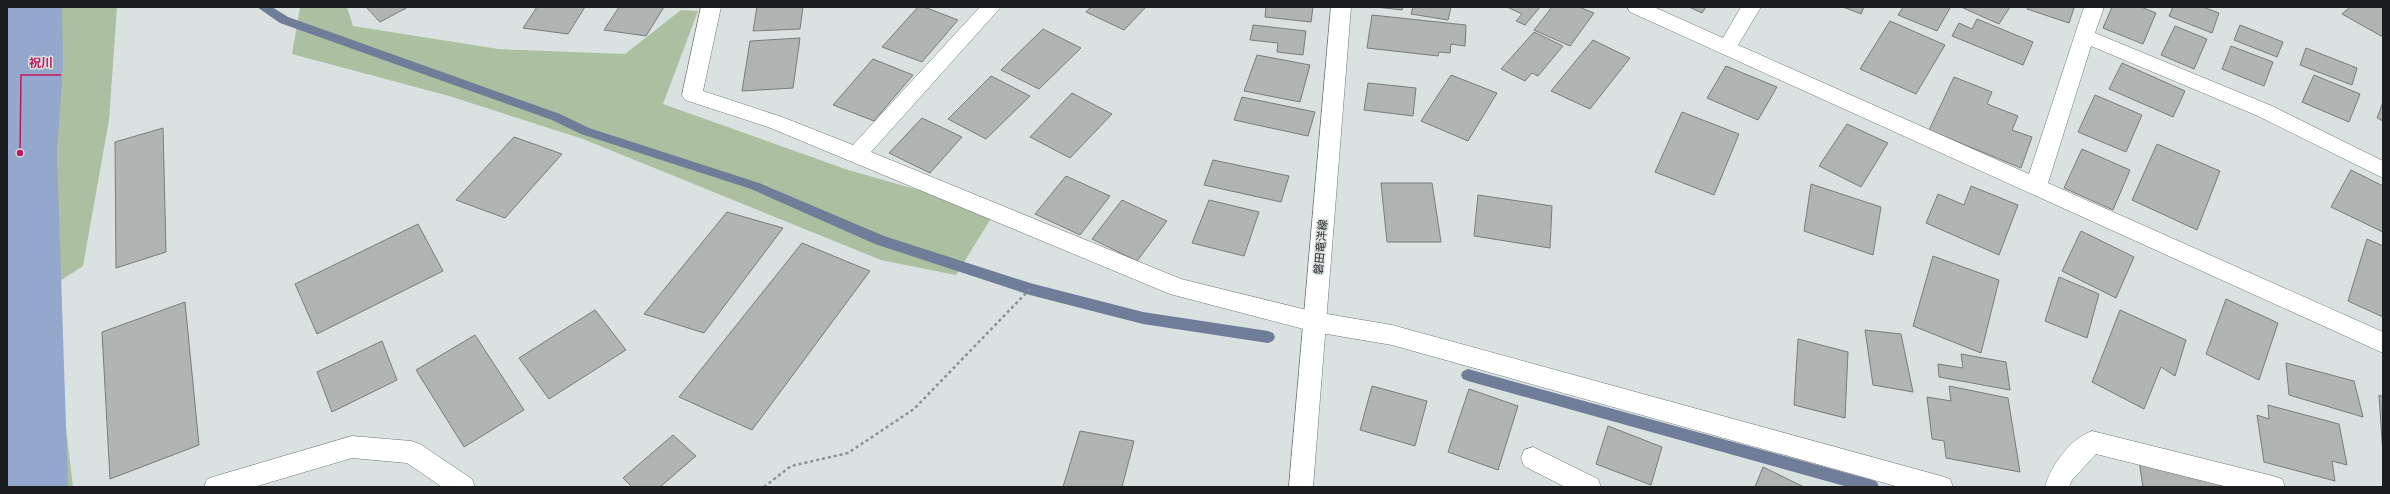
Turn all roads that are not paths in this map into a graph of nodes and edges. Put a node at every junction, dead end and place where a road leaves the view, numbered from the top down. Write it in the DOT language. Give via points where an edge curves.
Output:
graph roads {
  1 [pos="711,7"];
  2 [pos="991,7"];
  3 [pos="1341,7"];
  4 [pos="1637,7"];
  5 [pos="1751,7"];
  6 [pos="2094,7"];
  7 [pos="2085,36"];
  8 [pos="1727,48"];
  9 [pos="856,156"];
  10 [pos="2383,170"];
  11 [pos="2036,187"];
  12 [pos="1315,322"];
  13 [pos="2383,343"];
  14 [pos="1533,458"];
  15 [pos="216,487"];
  16 [pos="463,487"];
  17 [pos="1301,487"];
  18 [pos="1589,487"];
  19 [pos="1941,487"];
  20 [pos="2057,487"];
  21 [pos="2273,487"];
  1 -- 9 [label="street" via="692,95 775,122"];
  2 -- 9 [label="street"];
  3 -- 12 [label="street, 磐田竜洋線"];
  4 -- 8 [label="street"];
  5 -- 8 [label="street"];
  6 -- 7 [label="street"];
  7 -- 10 [label="street" via="2265,112"];
  7 -- 11 [label="street"];
  8 -- 11 [label="street"];
  9 -- 12 [label="street" via="1178,288"];
  11 -- 13 [label="street"];
  12 -- 17 [label="street, 磐田竜洋線"];
  12 -- 19 [label="street" via="1392,335"];
  14 -- 18 [label="street"];
  15 -- 16 [label="street" via="352,447 411,452"];
  20 -- 21 [label="street" via="2061,474 2092,442"];
}
